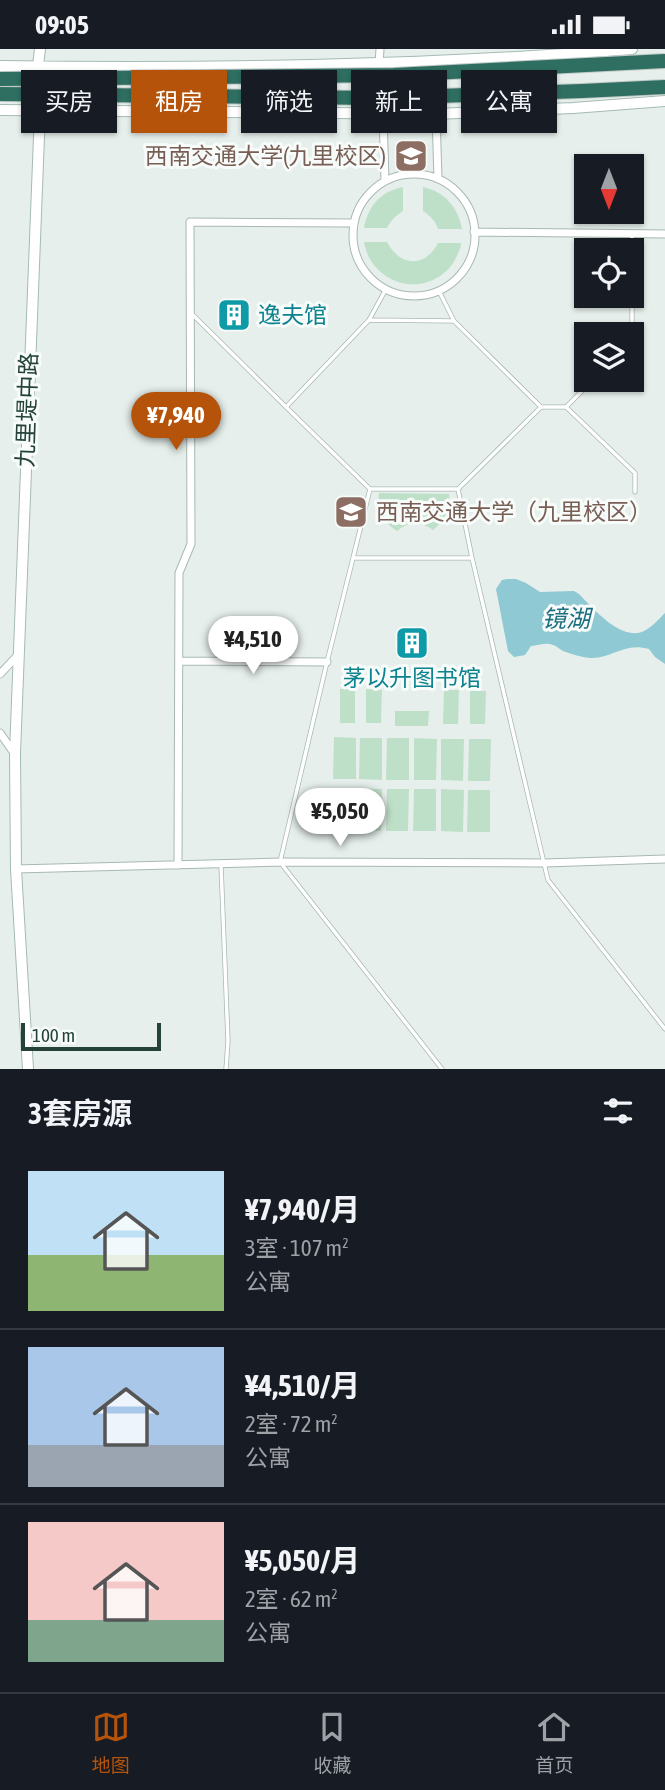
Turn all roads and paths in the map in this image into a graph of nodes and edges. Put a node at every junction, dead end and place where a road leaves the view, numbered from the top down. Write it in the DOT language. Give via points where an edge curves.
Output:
graph roads {
  1 [pos="40,49"];
  2 [pos="380,49"];
  3 [pos="632,49"];
  4 [pos="665,61"];
  5 [pos="379,64"];
  6 [pos="0,66"];
  7 [pos="38,66"];
  8 [pos="38,70"];
  9 [pos="0,79"];
  10 [pos="665,86"];
  11 [pos="0,94"];
  12 [pos="665,101"];
  13 [pos="0,110"];
  14 [pos="21,111"];
  15 [pos="117,112"];
  16 [pos="351,114"];
  17 [pos="447,114"];
  18 [pos="39,133"];
  19 [pos="384,133"];
  20 [pos="437,133"];
  21 [pos="438,179"];
  22 [pos="385,181"];
  23 [pos="354,223"];
  24 [pos="474,232"];
  25 [pos="632,234"];
  26 [pos="665,234"];
  27 [pos="386,289"];
  28 [pos="439,291"];
  29 [pos="190,312"];
  30 [pos="369,320"];
  31 [pos="454,321"];
  32 [pos="632,322"];
  33 [pos="581,392"];
  34 [pos="286,407"];
  35 [pos="541,407"];
  36 [pos="566,407"];
  37 [pos="370,489"];
  38 [pos="458,489"];
  39 [pos="635,492"];
  40 [pos="353,558"];
  41 [pos="471,558"];
  42 [pos="18,655"];
  43 [pos="180,661"];
  44 [pos="327,662"];
  45 [pos="0,674"];
  46 [pos="0,733"];
  47 [pos="15,754"];
  48 [pos="665,859"];
  49 [pos="280,862"];
  50 [pos="221,863"];
  51 [pos="545,863"];
  52 [pos="178,865"];
  53 [pos="16,869"];
  54 [pos="665,1029"];
  55 [pos="27,1069"];
  56 [pos="226,1069"];
  57 [pos="442,1069"];
  1 -- 7 [label="main road, 九里堤中路"];
  2 -- 5 [label="street"];
  3 -- 5 [label="main road"];
  4 -- 9 [label="highway, bridge" via="394,75"];
  5 -- 7 [label="main road"];
  6 -- 7 [label="main road"];
  7 -- 8 [label="main road, 九里堤中路"];
  10 -- 11 [label="highway, bridge" via="381,98"];
  12 -- 17 [label="main road"];
  13 -- 14 [label="main road"];
  15 -- 16 [label="main road"];
  18 -- 42 [label="main road, 九里堤中路"];
  19 -- 22 [label="street"];
  20 -- 21 [label="street"];
  21 -- 22 [label="street" via="411,173"];
  21 -- 24 [label="street" via="466,201"];
  22 -- 23 [label="street" via="361,203"];
  23 -- 27 [label="street" via="357,258 366,274"];
  23 -- 29 [label="street" via="190,222"];
  24 -- 25 [label="street"];
  24 -- 28 [label="street" via="469,262"];
  25 -- 26 [label="street"];
  25 -- 32 [label="lane"];
  27 -- 28 [label="street" via="418,296"];
  27 -- 30 [label="lane"];
  28 -- 31 [label="lane"];
  29 -- 34 [label="lane"];
  29 -- 43 [label="street" via="191,544 179,573"];
  30 -- 31 [label="lane"];
  30 -- 34 [label="lane"];
  31 -- 35 [label="lane"];
  33 -- 36 [label="lane"];
  34 -- 37 [label="lane"];
  35 -- 36 [label="lane"];
  35 -- 38 [label="lane"];
  36 -- 39 [label="lane" via="635,473"];
  37 -- 38 [label="lane"];
  37 -- 40 [label="lane"];
  38 -- 41 [label="lane"];
  40 -- 41 [label="lane"];
  40 -- 44 [label="lane"];
  41 -- 51 [label="lane"];
  42 -- 45 [label="street"];
  42 -- 47 [label="main road, 九里堤中路"];
  43 -- 44 [label="street"];
  43 -- 52 [label="street"];
  44 -- 49 [label="lane"];
  46 -- 47 [label="street"];
  47 -- 53 [label="main road, 九里堤中路"];
  48 -- 51 [label="street"];
  49 -- 50 [label="street"];
  49 -- 51 [label="street"];
  49 -- 57 [label="lane"];
  50 -- 52 [label="street"];
  50 -- 56 [label="lane"];
  51 -- 54 [label="lane" via="548,880"];
  52 -- 53 [label="street"];
  53 -- 55 [label="main road, 九里堤中路"];
}
